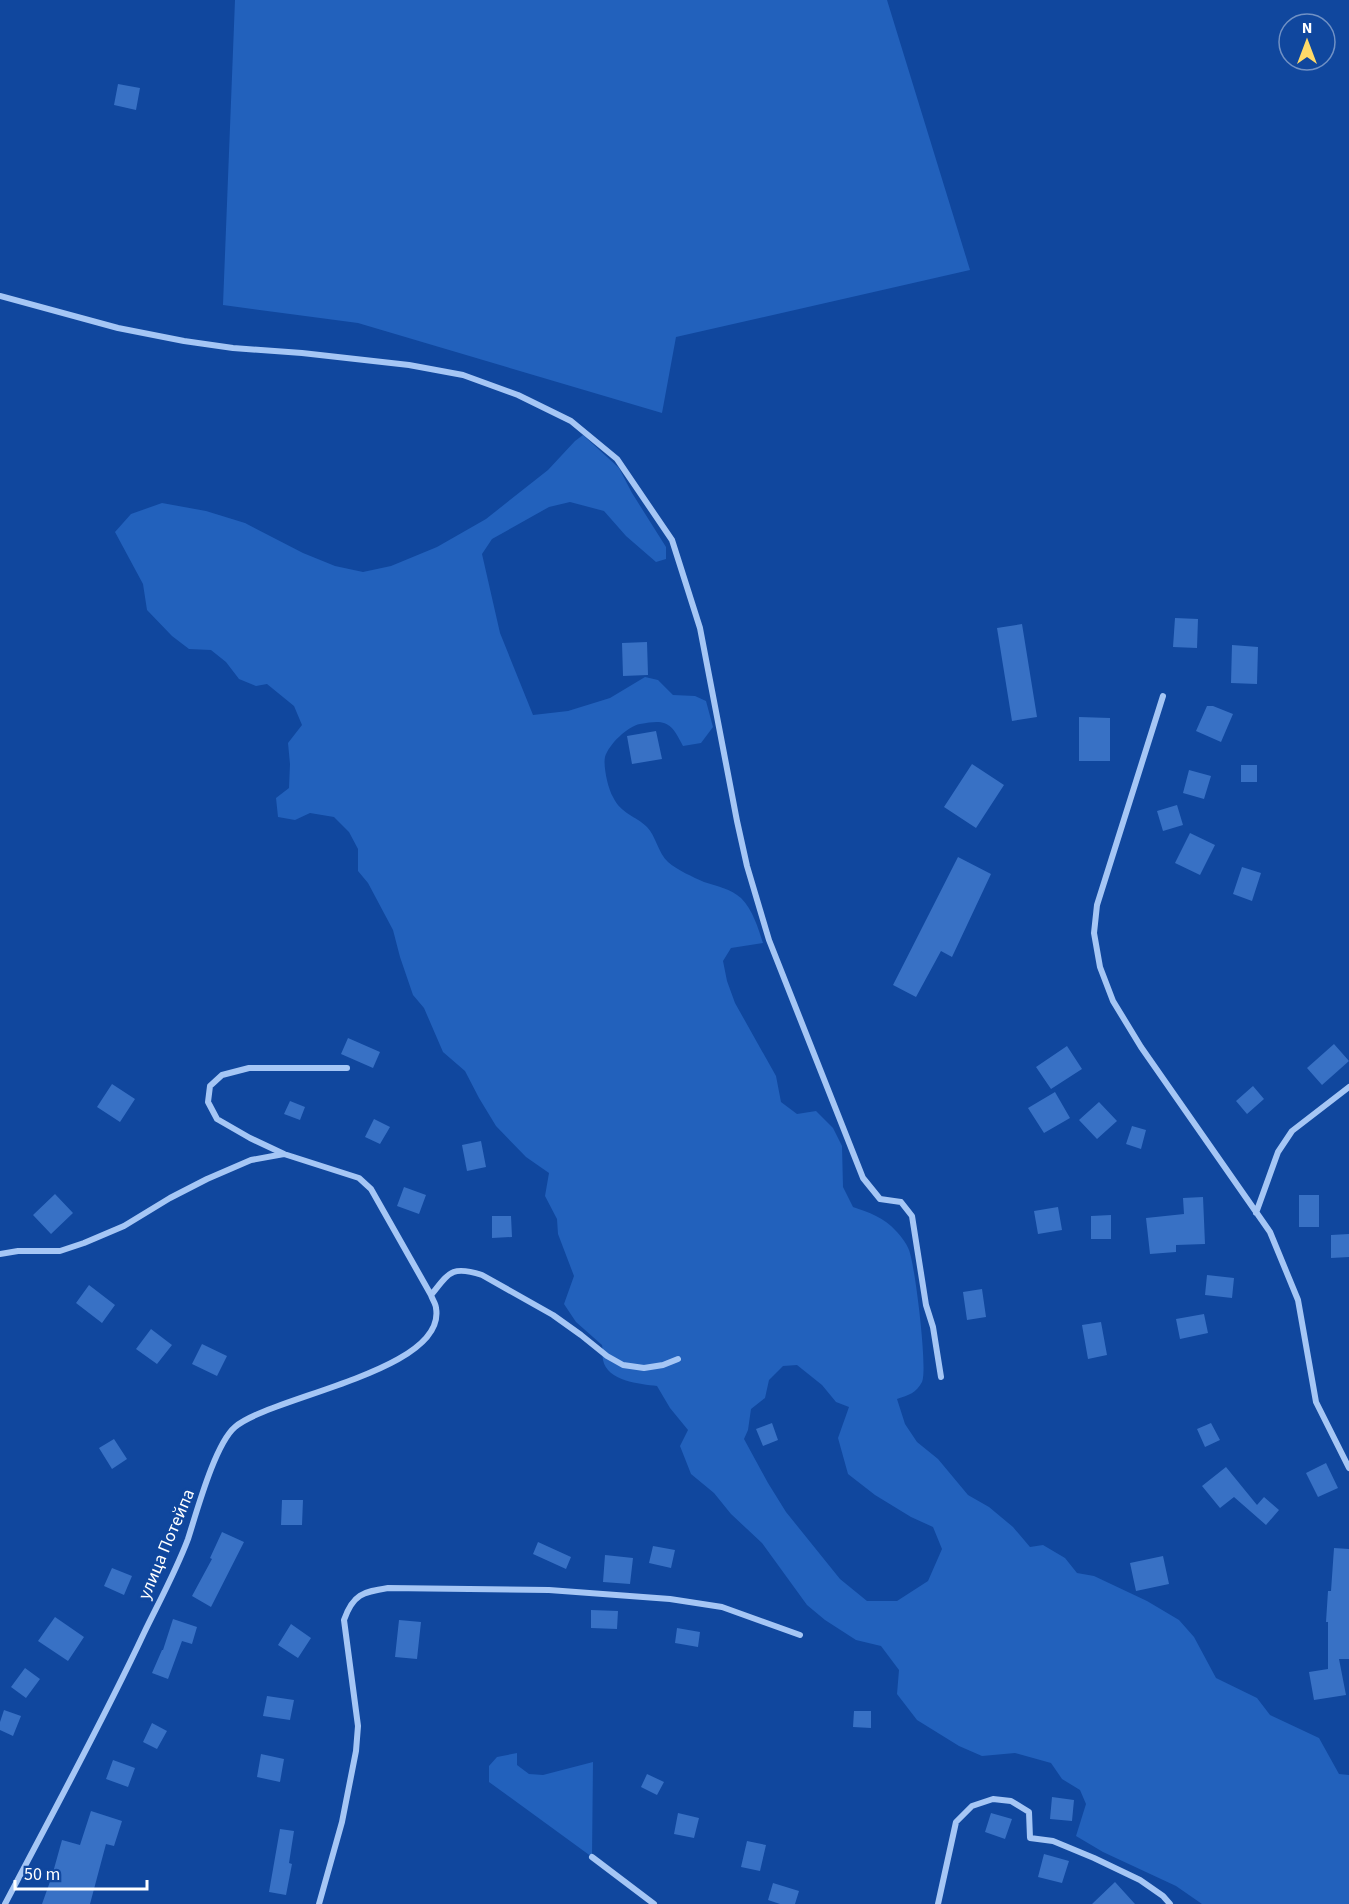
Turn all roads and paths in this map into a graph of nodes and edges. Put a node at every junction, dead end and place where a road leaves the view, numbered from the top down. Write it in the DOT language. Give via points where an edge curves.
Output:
graph roads {
  1 [pos="0,296"];
  2 [pos="1163,696"];
  3 [pos="347,1068"];
  4 [pos="1349,1088"];
  5 [pos="284,1154"];
  6 [pos="1257,1213"];
  7 [pos="0,1254"];
  8 [pos="431,1295"];
  9 [pos="678,1359"];
  10 [pos="941,1377"];
  11 [pos="1349,1468"];
  12 [pos="800,1635"];
  13 [pos="592,1857"];
  14 [pos="5,1904"];
  15 [pos="319,1904"];
  16 [pos="654,1904"];
  17 [pos="938,1904"];
  18 [pos="1170,1904"];
  1 -- 10 [label="street" via="118,328 184,340 409,365 463,375 518,395 571,421 617,459 672,540 700,628 745,855 774,951 863,1178 880,1199 901,1202 912,1216"];
  2 -- 6 [label="street" via="1097,904 1094,933 1100,967 1113,1001 1141,1047"];
  3 -- 5 [label="street" via="249,1068 222,1075 210,1086 208,1102 217,1119"];
  4 -- 6 [label="street" via="1292,1131 1278,1152"];
  5 -- 7 [label="street" via="251,1160 207,1179 124,1226 84,1243 60,1251"];
  5 -- 8 [label="street" via="359,1178 371,1189"];
  6 -- 11 [label="street" via="1270,1232 1298,1300 1316,1402"];
  8 -- 9 [label="street" via="447,1275 457,1269 470,1271 553,1315 623,1365 644,1368"];
  8 -- 14 [label="street, улица Потейпа" via="436,1308 435,1323 414,1350 367,1374 261,1411 235,1427 222,1442 180,1557 122,1680"];
  12 -- 15 [label="street" via="722,1607 670,1599 549,1590 388,1588 357,1597 344,1620 358,1726 356,1751 342,1822"];
  13 -- 16 [label="street"];
  17 -- 18 [label="street" via="956,1822 972,1806 993,1799 1011,1801 1029,1812 1030,1838 1053,1841 1104,1862 1140,1880"];
}
